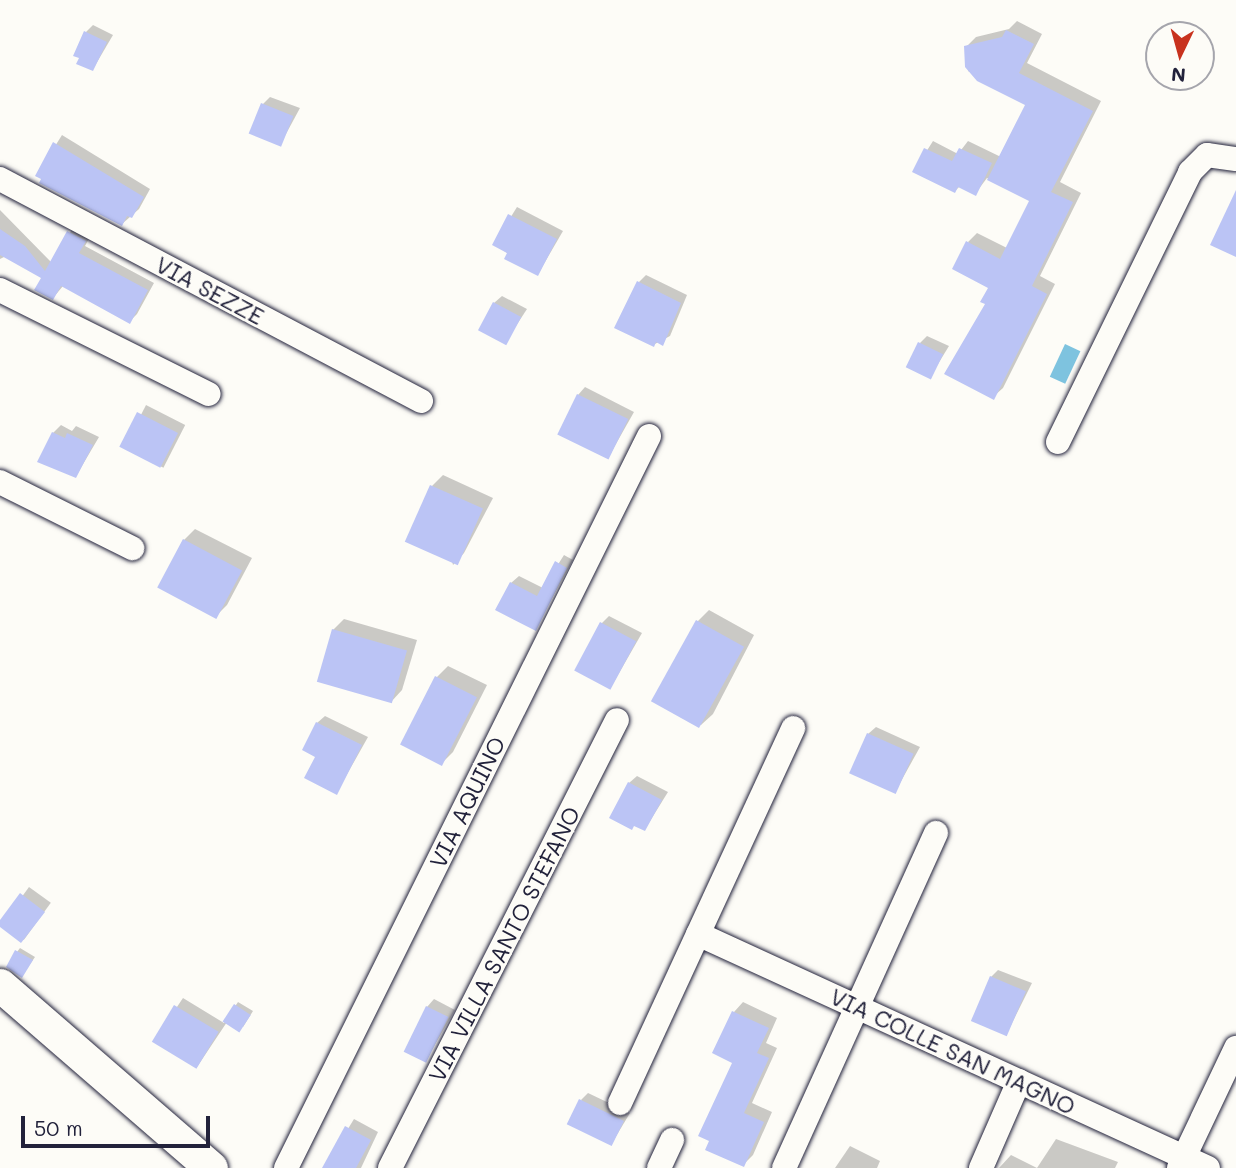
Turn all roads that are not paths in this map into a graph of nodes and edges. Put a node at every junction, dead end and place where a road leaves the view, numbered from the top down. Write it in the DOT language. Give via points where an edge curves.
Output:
graph roads {
  1 [pos="1236,159"];
  2 [pos="0,180"];
  3 [pos="0,290"];
  4 [pos="209,394"];
  5 [pos="421,401"];
  6 [pos="649,436"];
  7 [pos="1058,442"];
  8 [pos="0,482"];
  9 [pos="132,548"];
  10 [pos="617,720"];
  11 [pos="793,728"];
  12 [pos="936,833"];
  13 [pos="698,934"];
  14 [pos="0,985"];
  15 [pos="857,1007"];
  16 [pos="1236,1048"];
  17 [pos="1019,1081"];
  18 [pos="620,1103"];
  19 [pos="672,1140"];
  20 [pos="1182,1162"];
  21 [pos="211,1168"];
  22 [pos="286,1168"];
  23 [pos="390,1168"];
  24 [pos="659,1168"];
  25 [pos="784,1168"];
  26 [pos="981,1168"];
  27 [pos="1208,1168"];
  1 -- 7 [label="street" via="1207,155 1194,166"];
  2 -- 5 [label="street, VIA SEZZE"];
  3 -- 4 [label="street"];
  6 -- 22 [label="street, VIA AQUINO"];
  8 -- 9 [label="street"];
  10 -- 23 [label="street, VIA VILLA SANTO STEFANO"];
  11 -- 13 [label="street"];
  12 -- 15 [label="street"];
  13 -- 15 [label="street, VIA COLLE SAN MAGNO"];
  13 -- 18 [label="street"];
  14 -- 21 [label="street"];
  15 -- 17 [label="street, VIA COLLE SAN MAGNO"];
  15 -- 25 [label="street"];
  16 -- 20 [label="street"];
  17 -- 20 [label="street, VIA COLLE SAN MAGNO"];
  17 -- 26 [label="street"];
  19 -- 24 [label="street"];
  20 -- 27 [label="street, VIA COLLE SAN MAGNO"];
}
